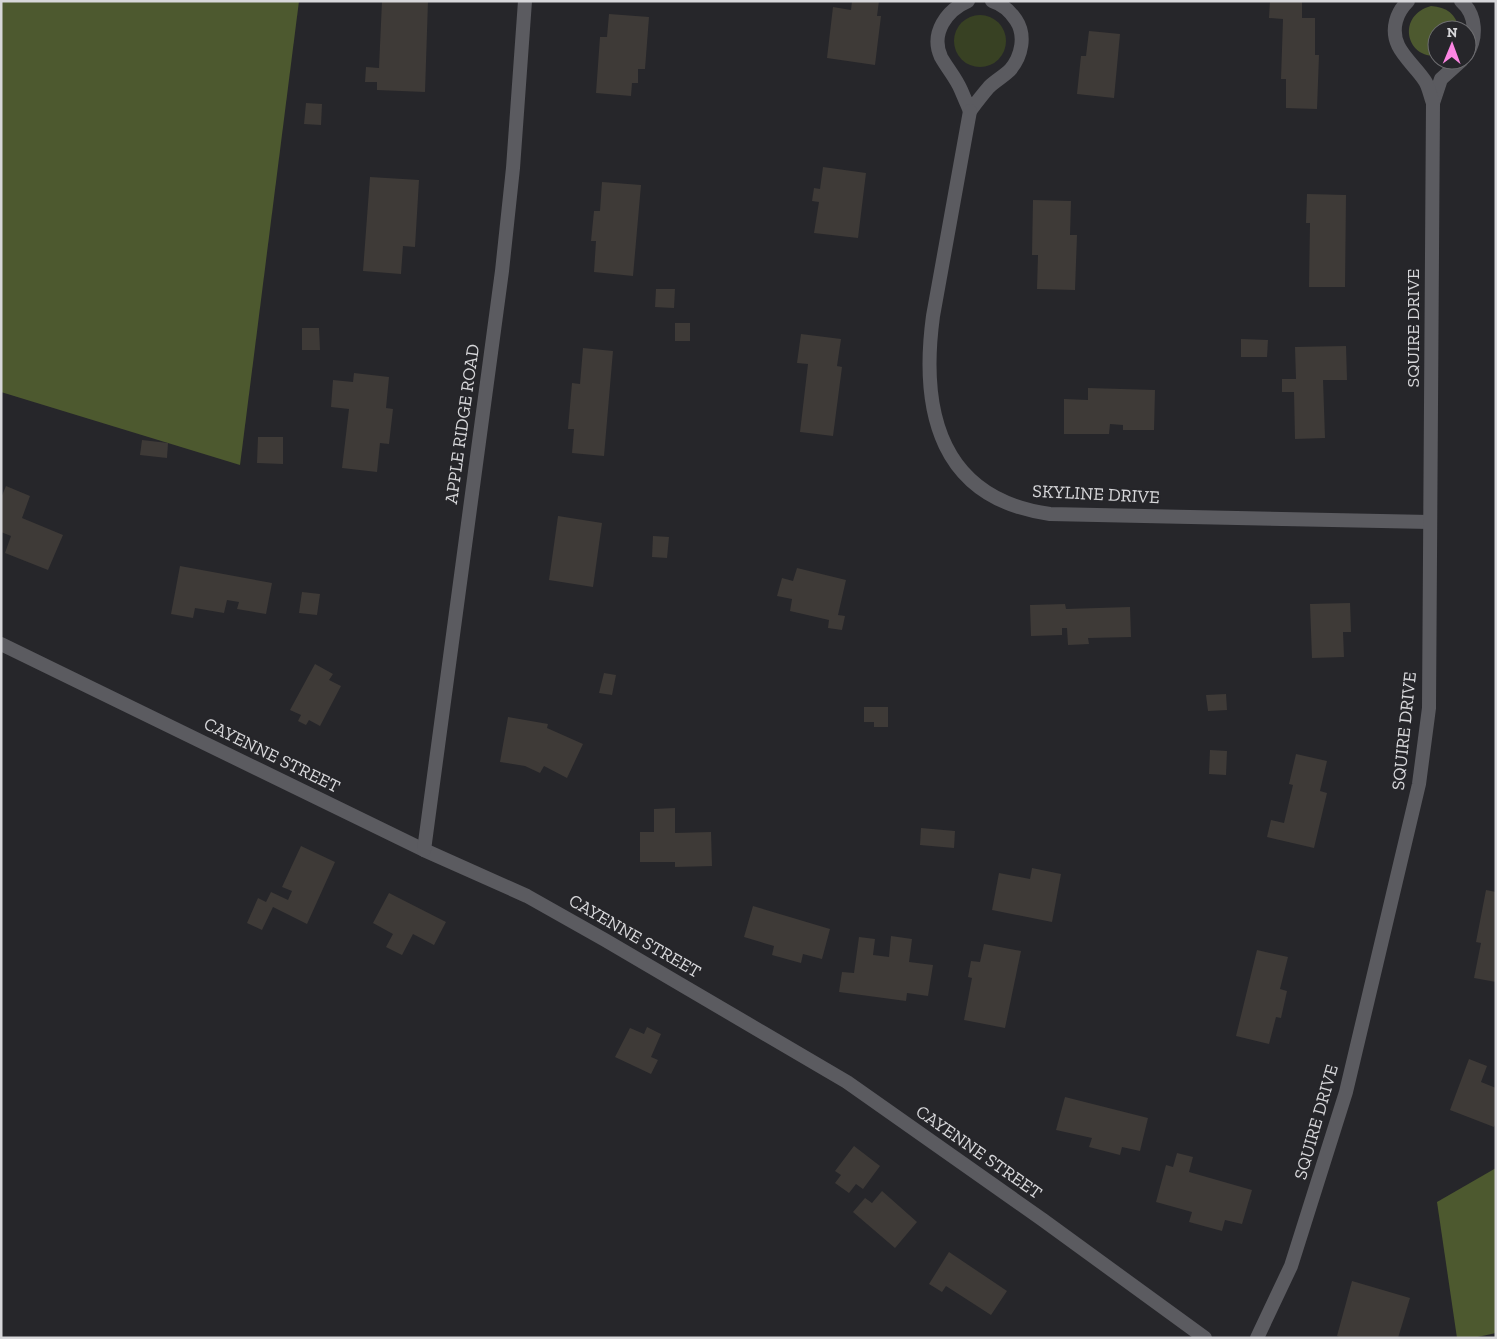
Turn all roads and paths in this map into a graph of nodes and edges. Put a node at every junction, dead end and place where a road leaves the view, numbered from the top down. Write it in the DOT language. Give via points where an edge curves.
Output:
graph roads {
  1 [pos="525,1"];
  2 [pos="968,1"];
  3 [pos="992,1"];
  4 [pos="1408,1"];
  5 [pos="1461,1"];
  6 [pos="1473,20"];
  7 [pos="1451,70"];
  8 [pos="1433,103"];
  9 [pos="970,111"];
  10 [pos="1430,522"];
  11 [pos="1,644"];
  12 [pos="424,850"];
  13 [pos="1205,1338"];
  14 [pos="1257,1338"];
  1 -- 12 [label="street, APPLE RIDGE ROAD" via="502,271"];
  2 -- 9 [label="street" via="947,15 938,41 940,55"];
  3 -- 9 [label="street, SKYLINE DRIVE" via="1009,11 1017,22 1021,48 1009,71 982,94"];
  4 -- 8 [label="street, SQUIRE DRIVE" via="1398,14 1395,40 1400,52 1426,82"];
  5 -- 6 [label="street"];
  7 -- 8 [label="street, SQUIRE DRIVE" via="1441,79"];
  8 -- 10 [label="street, SQUIRE DRIVE"];
  9 -- 10 [label="street, SKYLINE DRIVE" via="933,316 930,349 933,401 942,437 949,455 967,478 1002,502 1050,514"];
  10 -- 14 [label="street, SQUIRE DRIVE" via="1429,708 1420,784 1346,1092 1291,1266"];
  11 -- 12 [label="street, CAYENNE STREET"];
  12 -- 13 [label="street, CAYENNE STREET" via="528,896 847,1082"];
}
